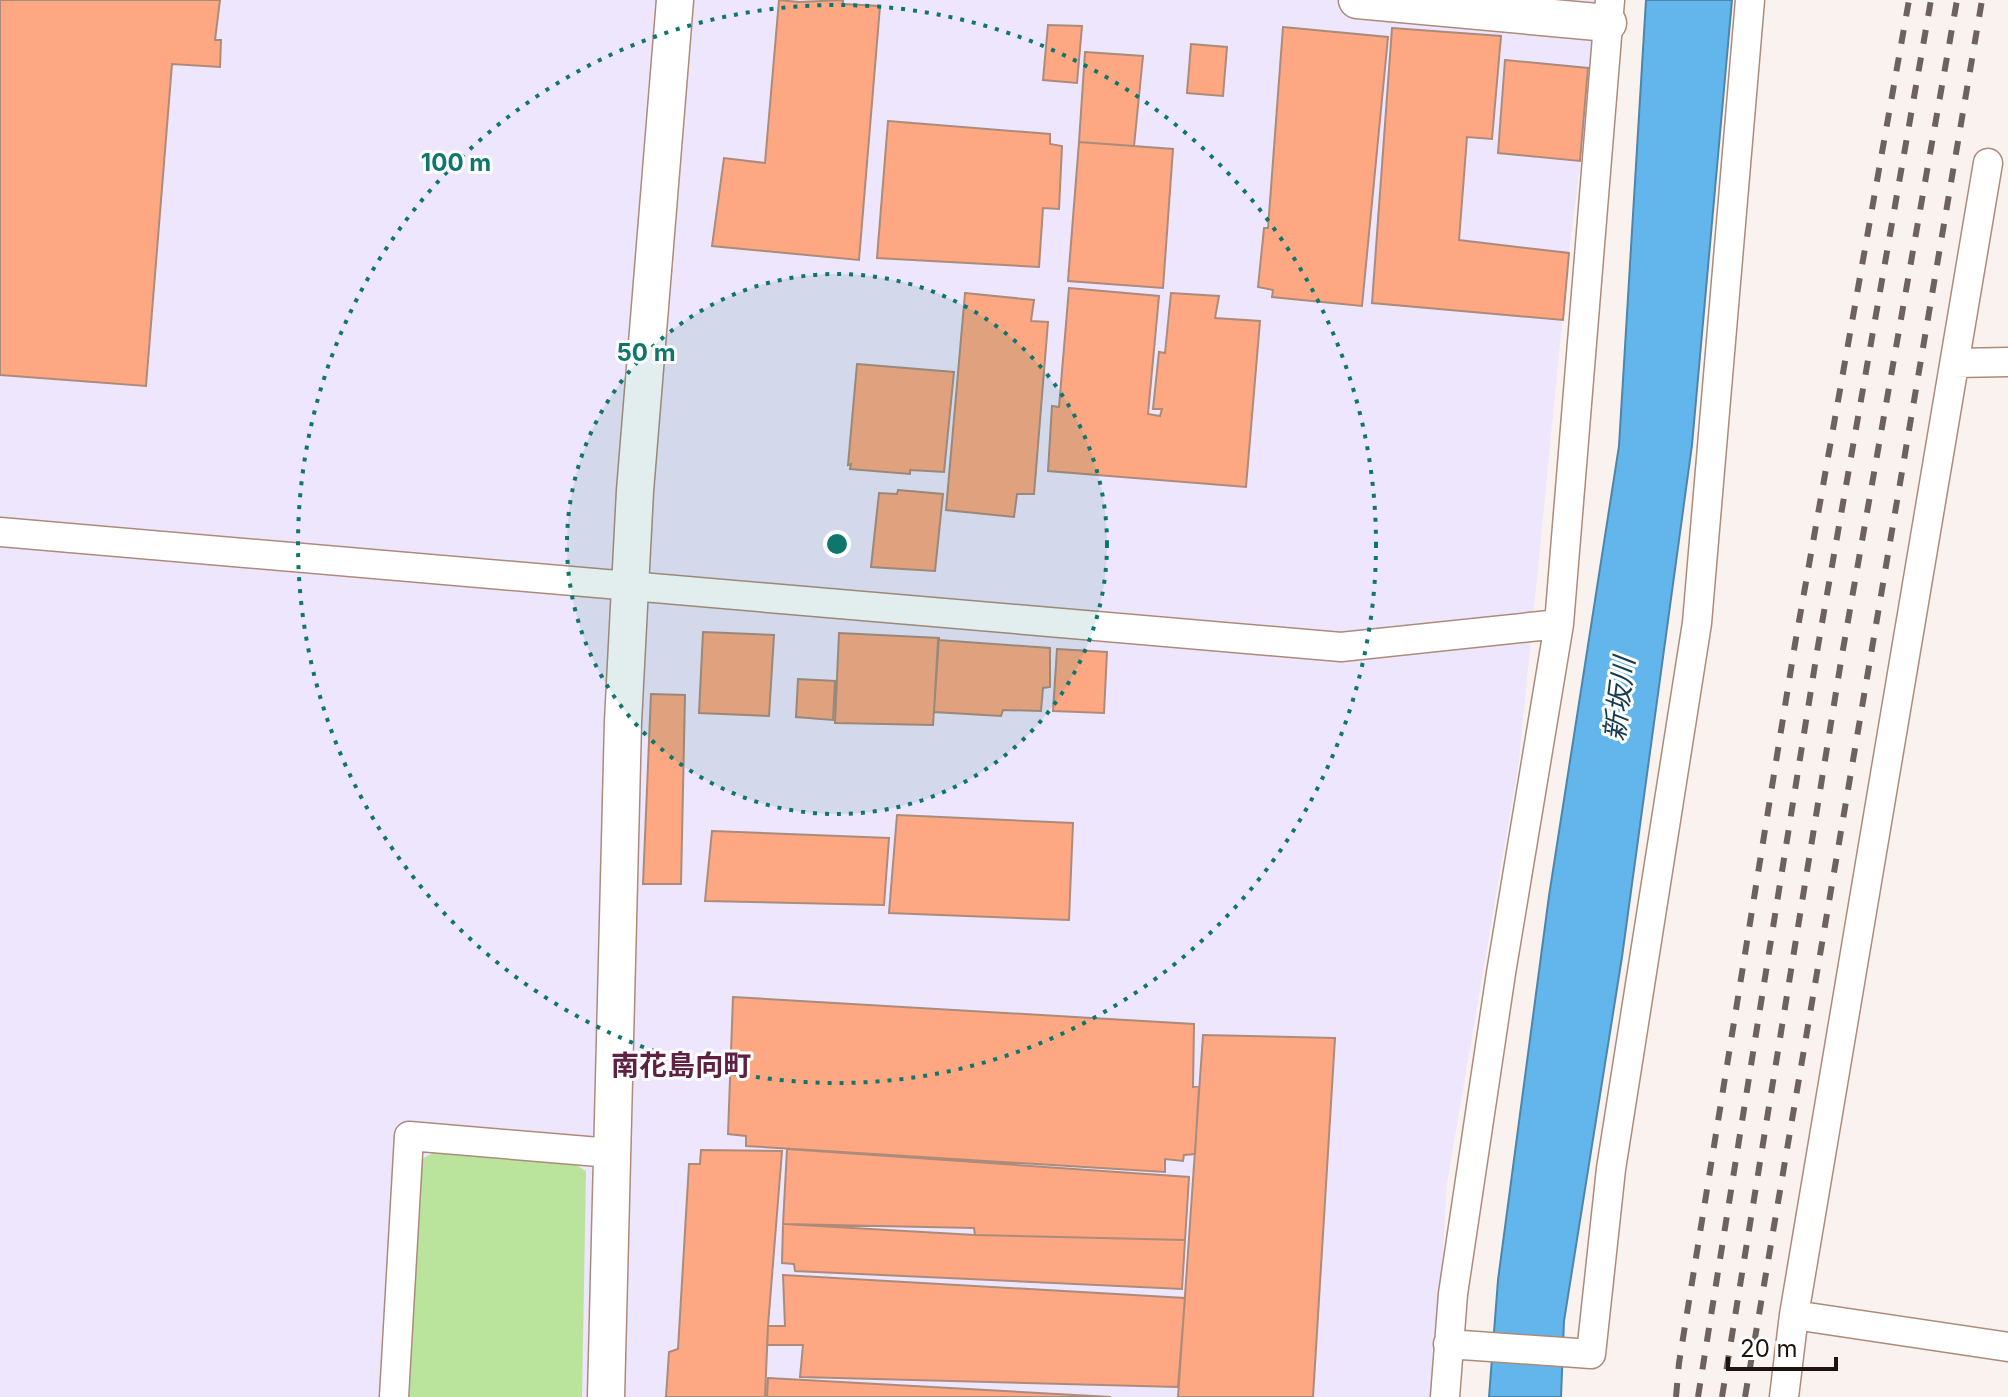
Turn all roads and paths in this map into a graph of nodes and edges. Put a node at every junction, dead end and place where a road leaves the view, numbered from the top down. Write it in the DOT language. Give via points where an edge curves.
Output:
graph roads {
  1 [pos="675,0"];
  2 [pos="1357,0"];
  3 [pos="1750,0"];
  4 [pos="1609,12"];
  5 [pos="1988,163"];
  6 [pos="2008,362"];
  7 [pos="1955,363"];
  8 [pos="0,532"];
  9 [pos="630,584"];
  10 [pos="1559,624"];
  11 [pos="611,1153"];
  12 [pos="1794,1315"];
  13 [pos="1448,1344"];
  14 [pos="2008,1347"];
  15 [pos="394,1397"];
  16 [pos="606,1397"];
  17 [pos="1445,1397"];
  18 [pos="1784,1397"];
  1 -- 9 [label="street"];
  2 -- 4 [label="street"];
  3 -- 13 [label="street" via="1697,623 1611,1169 1591,1354"];
  4 -- 10 [label="street"];
  5 -- 7 [label="street"];
  6 -- 7 [label="street"];
  7 -- 12 [label="street"];
  8 -- 9 [label="street"];
  9 -- 10 [label="street" via="1341,647"];
  9 -- 11 [label="street"];
  10 -- 13 [label="street" via="1501,973"];
  11 -- 15 [label="street" via="409,1136"];
  11 -- 16 [label="street"];
  12 -- 14 [label="street"];
  12 -- 18 [label="street"];
  13 -- 17 [label="street"];
}
